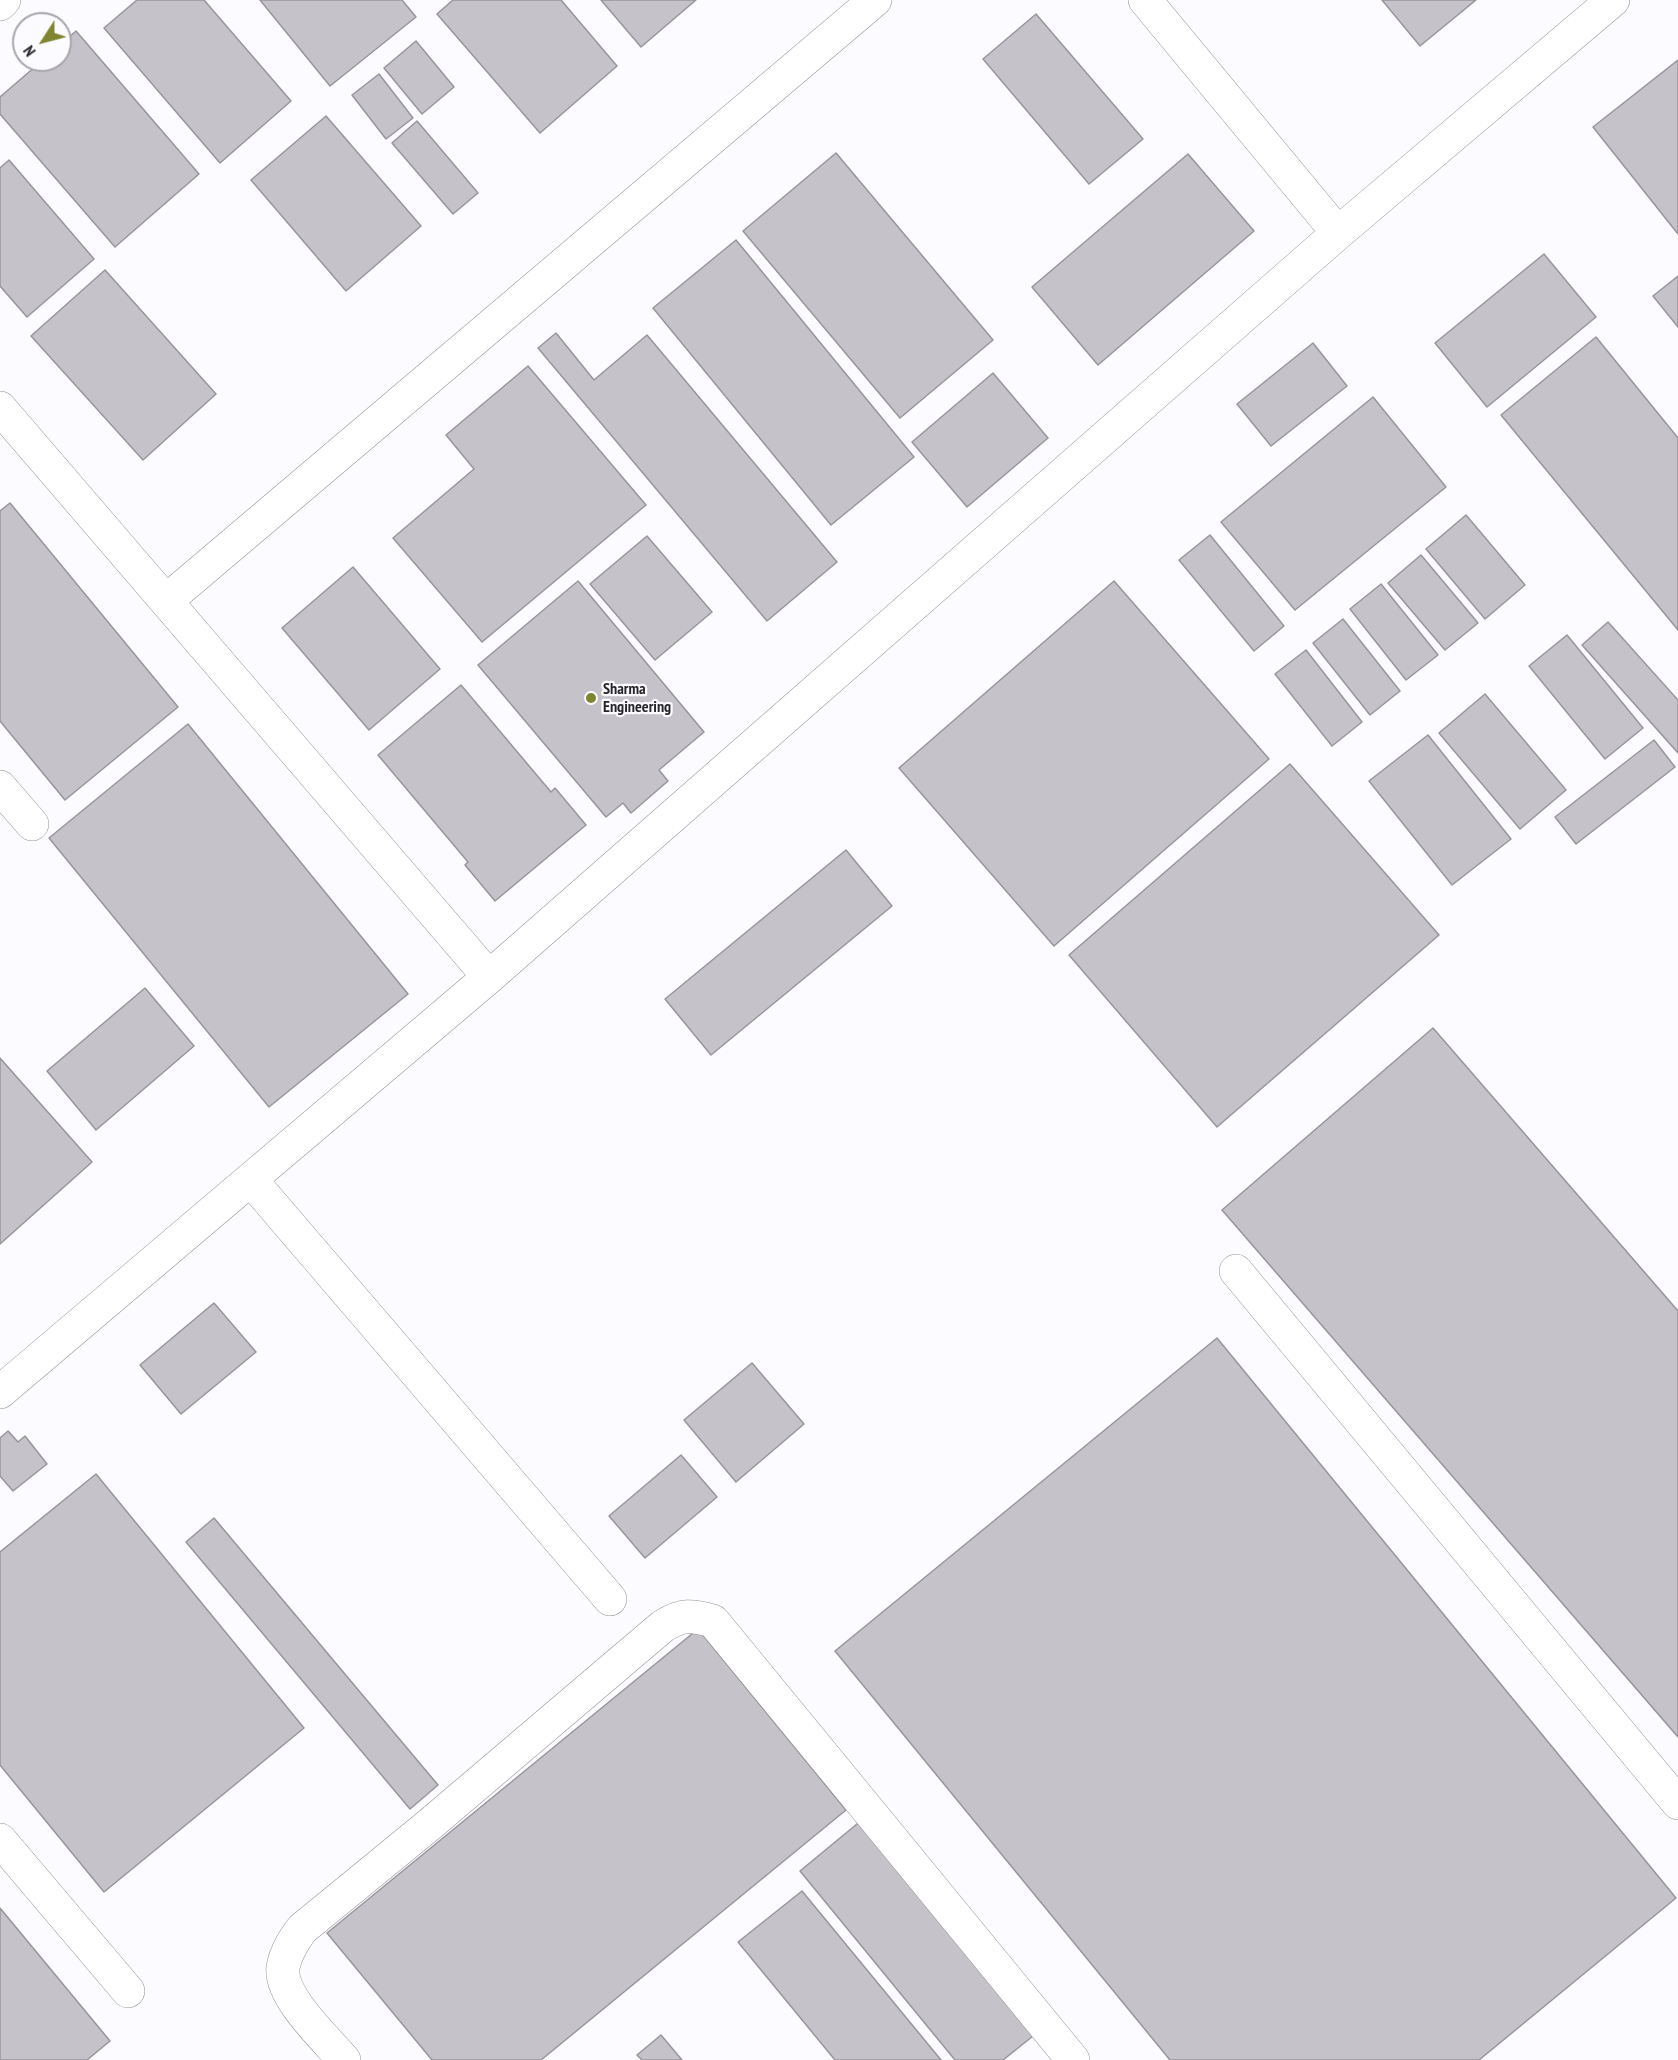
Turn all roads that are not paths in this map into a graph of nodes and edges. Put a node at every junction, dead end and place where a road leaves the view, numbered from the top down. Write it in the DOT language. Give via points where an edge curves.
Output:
graph roads {
  1 [pos="4,0"];
  2 [pos="875,0"];
  3 [pos="1145,0"];
  4 [pos="1613,0"];
  5 [pos="0,4"];
  6 [pos="1338,232"];
  7 [pos="0,408"];
  8 [pos="166,601"];
  9 [pos="0,787"];
  10 [pos="32,824"];
  11 [pos="489,977"];
  12 [pos="251,1180"];
  13 [pos="1236,1271"];
  14 [pos="0,1392"];
  15 [pos="610,1599"];
  16 [pos="1678,1803"];
  17 [pos="0,1840"];
  18 [pos="128,1991"];
  19 [pos="344,2060"];
  20 [pos="1073,2060"];
  1 -- 5 [label="lane"];
  2 -- 8 [label="lane"];
  3 -- 6 [label="lane"];
  4 -- 6 [label="lane"];
  6 -- 11 [label="lane"];
  7 -- 8 [label="lane"];
  8 -- 11 [label="lane"];
  9 -- 10 [label="lane"];
  11 -- 12 [label="lane"];
  12 -- 14 [label="lane"];
  12 -- 15 [label="lane"];
  13 -- 16 [label="lane"];
  17 -- 18 [label="lane"];
  19 -- 20 [label="lane" via="290,1997 283,1969 288,1948 302,1929 663,1626 689,1614 713,1621"];
}
